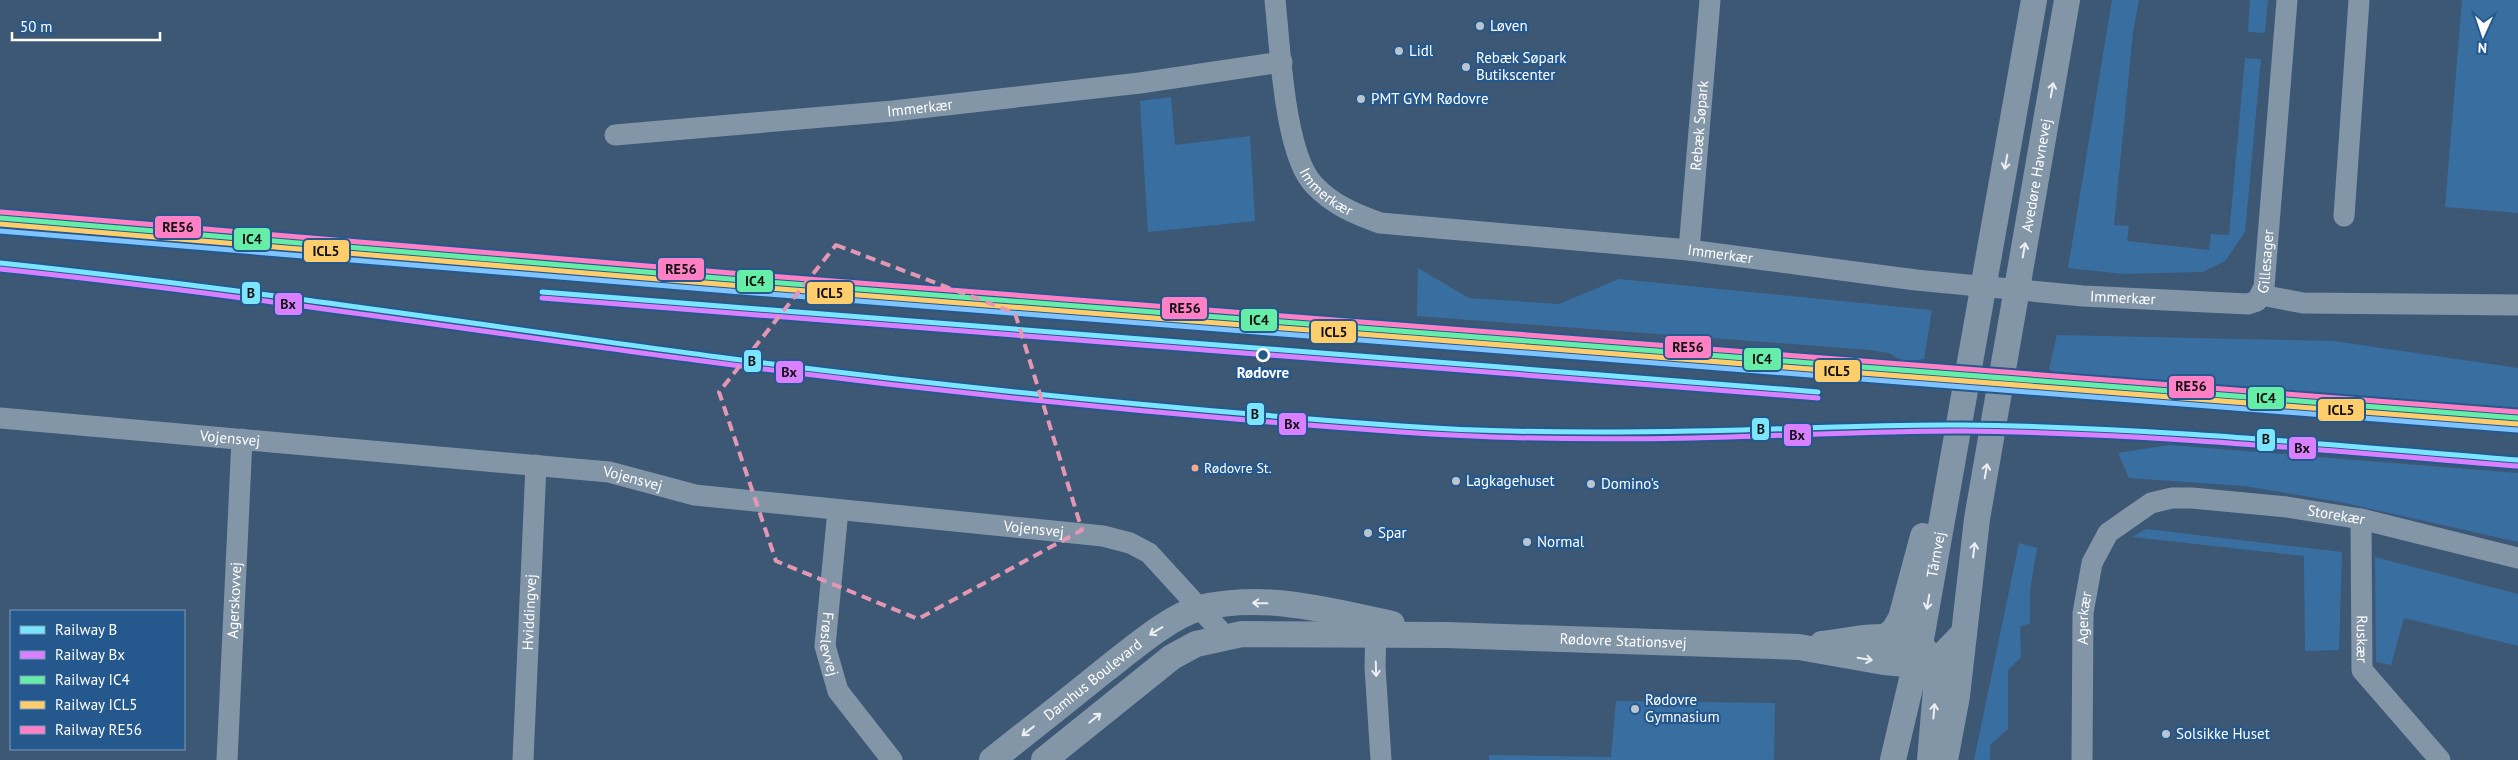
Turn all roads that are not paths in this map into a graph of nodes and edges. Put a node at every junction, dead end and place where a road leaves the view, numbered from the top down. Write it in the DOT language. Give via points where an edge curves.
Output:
graph roads {
  1 [pos="1275,0"];
  2 [pos="1710,0"];
  3 [pos="2034,0"];
  4 [pos="2067,0"];
  5 [pos="2287,0"];
  6 [pos="2360,0"];
  7 [pos="1282,62"];
  8 [pos="615,135"];
  9 [pos="2344,216"];
  10 [pos="1689,250"];
  11 [pos="2261,295"];
  12 [pos="2518,305"];
  13 [pos="1973,347"];
  14 [pos="0,418"];
  15 [pos="242,439"];
  16 [pos="536,465"];
  17 [pos="2151,503"];
  18 [pos="838,510"];
  19 [pos="2361,519"];
  20 [pos="2518,558"];
  21 [pos="1199,608"];
  22 [pos="1376,627"];
  23 [pos="1964,633"];
  24 [pos="1888,635"];
  25 [pos="1225,636"];
  26 [pos="1799,647"];
  27 [pos="1924,658"];
  28 [pos="227,760"];
  29 [pos="523,760"];
  30 [pos="892,760"];
  31 [pos="992,760"];
  32 [pos="1044,760"];
  33 [pos="1381,760"];
  34 [pos="1892,760"];
  35 [pos="1930,760"];
  36 [pos="1945,760"];
  37 [pos="2082,760"];
  38 [pos="2440,760"];
  1 -- 7 [label="street, Immerkær"];
  2 -- 10 [label="street, Rebæk Søpark"];
  3 -- 13 [label="street, one-way"];
  23 -- 4 [label="street, Avedøre Havnevej, one-way" via="1977,519"];
  5 -- 11 [label="street, Gillesager"];
  6 -- 9 [label="street"];
  7 -- 8 [label="street, Immerkær" via="1140,83 893,112"];
  7 -- 10 [label="street, Immerkær" via="1291,135 1300,163 1313,184 1356,215 1387,224"];
  10 -- 11 [label="street, Immerkær" via="1916,280 2083,296 2248,304"];
  11 -- 12 [label="street, Gillesager" via="2303,303"];
  13 -- 24 [label="street" via="1940,444 1922,545 1907,601 1898,624"];
  13 -- 27 [label="street, Tårnvej, one-way"];
  14 -- 15 [label="street, Vojensvej"];
  15 -- 16 [label="street, Vojensvej"];
  15 -- 28 [label="street, Agerskovvej"];
  16 -- 18 [label="street, Vojensvej" via="609,472 695,495"];
  16 -- 29 [label="street, Hviddingvej"];
  17 -- 19 [label="street, Storekær" via="2192,498 2286,506"];
  17 -- 37 [label="street, Agerkær" via="2108,533 2092,563 2083,613"];
  18 -- 21 [label="street, Vojensvej" via="1103,536 1130,543 1149,553"];
  18 -- 30 [label="street, Frøslevvej" via="825,646 838,691"];
  19 -- 20 [label="street, Storekær"];
  19 -- 38 [label="street, Ruskær" via="2362,670"];
  22 -- 21 [label="street, Rødovre Stationsvej, one-way" via="1309,607 1265,602"];
  21 -- 25 [label="street, Vojensvej"];
  21 -- 31 [label="street, Damhus Boulevard, one-way" via="1153,632"];
  22 -- 25 [label="street, Rødovre Stationsvej"];
  22 -- 26 [label="street, Rødovre Stationsvej" via="1447,635"];
  22 -- 33 [label="street, one-way"];
  23 -- 27 [label="street"];
  23 -- 36 [label="street"];
  24 -- 26 [label="street, Rødovre Stationsvej"];
  24 -- 27 [label="street"];
  32 -- 25 [label="street, Damhus Boulevard, one-way" via="1172,657 1196,644"];
  26 -- 27 [label="street, Rødovre Stationsvej, one-way" via="1884,662"];
  27 -- 34 [label="street, Tårnvej"];
  35 -- 27 [label="street, one-way" via="1937,677"];
}
